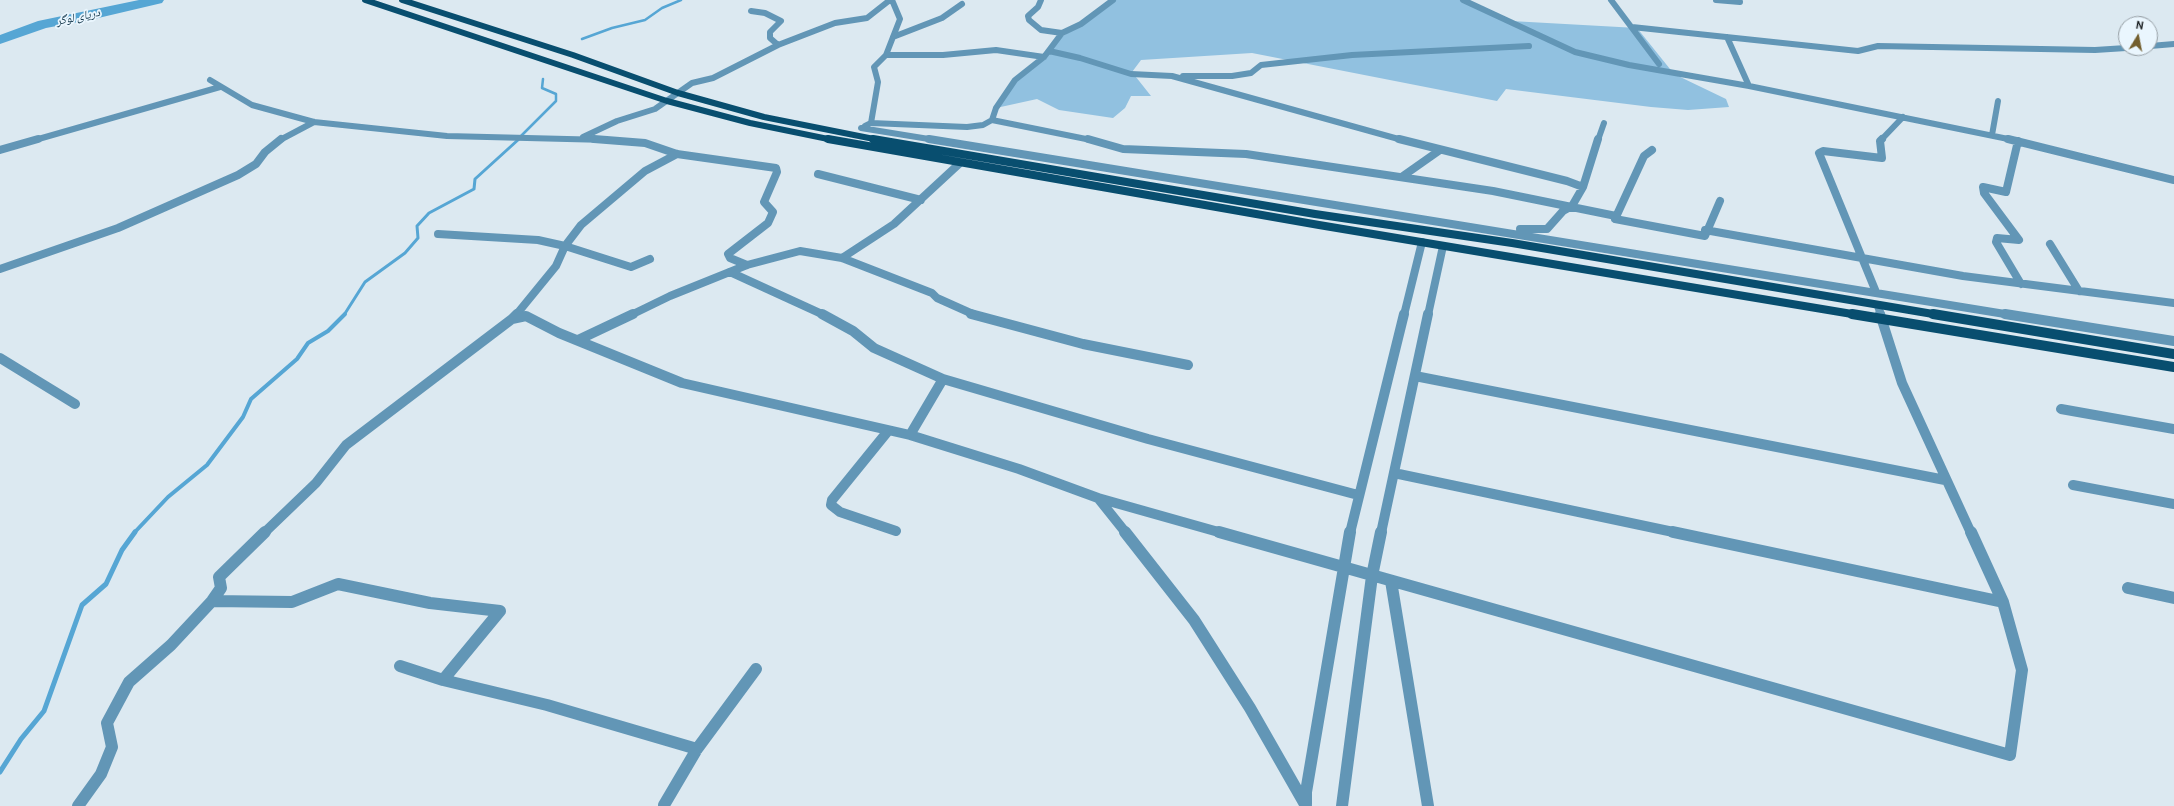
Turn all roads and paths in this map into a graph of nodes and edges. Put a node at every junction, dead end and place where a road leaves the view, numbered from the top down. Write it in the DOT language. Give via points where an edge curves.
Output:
graph roads {
  1 [pos="365,0"];
  2 [pos="402,0"];
  3 [pos="891,0"];
  4 [pos="1041,0"];
  5 [pos="1113,0"];
  6 [pos="1463,0"];
  7 [pos="1611,0"];
  8 [pos="1716,0"];
  9 [pos="1740,2"];
  10 [pos="962,4"];
  11 [pos="751,11"];
  12 [pos="1632,27"];
  13 [pos="1062,33"];
  14 [pos="1727,37"];
  15 [pos="893,38"];
  16 [pos="2174,44"];
  17 [pos="778,45"];
  18 [pos="2158,45"];
  19 [pos="1529,46"];
  20 [pos="2118,49"];
  21 [pos="1046,54"];
  22 [pos="886,55"];
  23 [pos="1659,64"];
  24 [pos="1172,76"];
  25 [pos="210,80"];
  26 [pos="1749,86"];
  27 [pos="220,87"];
  28 [pos="678,93"];
  29 [pos="667,101"];
  30 [pos="1998,101"];
  31 [pos="1903,117"];
  32 [pos="992,120"];
  33 [pos="314,122"];
  34 [pos="1604,123"];
  35 [pos="871,124"];
  36 [pos="861,128"];
  37 [pos="855,136"];
  38 [pos="1992,136"];
  39 [pos="582,138"];
  40 [pos="2018,141"];
  41 [pos="0,150"];
  42 [pos="1440,150"];
  43 [pos="1652,150"];
  44 [pos="677,154"];
  45 [pos="960,163"];
  46 [pos="818,174"];
  47 [pos="1403,176"];
  48 [pos="2174,180"];
  49 [pos="1583,187"];
  50 [pos="921,200"];
  51 [pos="1720,201"];
  52 [pos="1572,206"];
  53 [pos="1616,216"];
  54 [pos="1706,230"];
  55 [pos="438,234"];
  56 [pos="1517,234"];
  57 [pos="1422,242"];
  58 [pos="1512,243"];
  59 [pos="2050,244"];
  60 [pos="565,246"];
  61 [pos="1443,246"];
  62 [pos="650,258"];
  63 [pos="842,258"];
  64 [pos="1863,259"];
  65 [pos="747,265"];
  66 [pos="0,269"];
  67 [pos="730,272"];
  68 [pos="2021,284"];
  69 [pos="2079,291"];
  70 [pos="1876,292"];
  71 [pos="2174,303"];
  72 [pos="1878,306"];
  73 [pos="512,319"];
  74 [pos="1883,319"];
  75 [pos="578,340"];
  76 [pos="2174,341"];
  77 [pos="2174,354"];
  78 [pos="0,358"];
  79 [pos="1188,365"];
  80 [pos="2174,367"];
  81 [pos="1415,376"];
  82 [pos="943,379"];
  83 [pos="75,404"];
  84 [pos="2061,409"];
  85 [pos="2174,429"];
  86 [pos="888,431"];
  87 [pos="910,435"];
  88 [pos="1394,473"];
  89 [pos="1945,480"];
  90 [pos="2073,485"];
  91 [pos="1358,495"];
  92 [pos="1098,498"];
  93 [pos="2174,504"];
  94 [pos="896,531"];
  95 [pos="1344,568"];
  96 [pos="1372,576"];
  97 [pos="1391,582"];
  98 [pos="2128,588"];
  99 [pos="2174,598"];
  100 [pos="212,601"];
  101 [pos="2003,602"];
  102 [pos="400,666"];
  103 [pos="756,669"];
  104 [pos="443,680"];
  105 [pos="698,749"];
  106 [pos="78,806"];
  107 [pos="665,806"];
  108 [pos="1306,806"];
  109 [pos="1342,806"];
  110 [pos="1428,806"];
  1 -- 29 [label="main road"];
  2 -- 28 [label="main road" via="573,55"];
  3 -- 15 [label="street" via="900,19"];
  3 -- 17 [label="street" via="867,18 835,23"];
  4 -- 13 [label="street" via="1038,7 1028,16 1029,20 1042,30"];
  5 -- 13 [label="street" via="1081,24"];
  6 -- 26 [label="street" via="1575,52 1674,74"];
  7 -- 12 [label="street"];
  8 -- 9 [label="street"];
  10 -- 15 [label="street" via="942,18"];
  11 -- 17 [label="street" via="765,13 780,21 770,32 770,38"];
  12 -- 14 [label="street"];
  12 -- 23 [label="street"];
  13 -- 21 [label="street"];
  14 -- 20 [label="street" via="1736,40 1858,51 1878,46"];
  14 -- 26 [label="street"];
  15 -- 22 [label="street"];
  16 -- 18 [label="street"];
  17 -- 28 [label="street" via="713,78 692,83"];
  19 -- 24 [label="street" via="1352,54 1261,65 1251,73 1232,76"];
  21 -- 22 [label="street" via="996,50 930,56"];
  21 -- 24 [label="street" via="1080,58 1131,74"];
  21 -- 32 [label="street" via="1015,80 996,108"];
  22 -- 35 [label="street" via="874,67 878,82"];
  24 -- 42 [label="street" via="1251,100"];
  25 -- 27 [label="street"];
  26 -- 31 [label="street"];
  27 -- 33 [label="street" via="252,105"];
  27 -- 41 [label="street"];
  28 -- 29 [label="street"];
  28 -- 37 [label="main road" via="764,116"];
  29 -- 39 [label="street" via="655,109 617,121"];
  29 -- 45 [label="main road" via="750,123"];
  30 -- 38 [label="street"];
  31 -- 38 [label="street"];
  31 -- 64 [label="street" via="1880,141 1882,158 1823,151 1819,153"];
  32 -- 35 [label="street" via="983,125 967,127"];
  32 -- 47 [label="street" via="1081,136 1124,149 1246,154"];
  33 -- 39 [label="street" via="440,135"];
  33 -- 66 [label="street" via="284,137 265,152 256,164 238,175 118,228"];
  34 -- 49 [label="street"];
  35 -- 36 [label="street"];
  36 -- 37 [label="street"];
  36 -- 56 [label="street"];
  37 -- 58 [label="main road" via="1316,214"];
  38 -- 40 [label="street"];
  39 -- 44 [label="street" via="645,143"];
  40 -- 48 [label="street"];
  40 -- 68 [label="street" via="2006,192 1983,187 1984,193 2019,240 1997,238 1996,242"];
  42 -- 47 [label="street"];
  42 -- 49 [label="street"];
  43 -- 53 [label="street" via="1644,156"];
  44 -- 60 [label="street" via="645,171 581,225"];
  44 -- 65 [label="street" via="776,168 777,172 764,202 773,212 768,223 728,254 730,258"];
  45 -- 50 [label="street"];
  45 -- 57 [label="main road"];
  46 -- 50 [label="street"];
  47 -- 52 [label="street"];
  49 -- 52 [label="street"];
  50 -- 63 [label="street" via="894,224"];
  51 -- 54 [label="street"];
  52 -- 53 [label="street"];
  52 -- 56 [label="street" via="1562,211 1547,229 1520,229"];
  53 -- 54 [label="street" via="1616,219 1704,236"];
  54 -- 64 [label="street"];
  55 -- 60 [label="street" via="523,239"];
  56 -- 58 [label="street"];
  56 -- 70 [label="street"];
  57 -- 61 [label="main road"];
  57 -- 91 [label="street"];
  58 -- 72 [label="main road"];
  59 -- 69 [label="street"];
  60 -- 62 [label="street" via="631,267"];
  60 -- 73 [label="street" via="556,266"];
  61 -- 74 [label="main road"];
  61 -- 81 [label="street"];
  63 -- 65 [label="street" via="800,251"];
  63 -- 79 [label="street" via="932,293 937,298 969,312 1083,344"];
  64 -- 68 [label="street"];
  64 -- 70 [label="street"];
  65 -- 67 [label="street"];
  67 -- 75 [label="street" via="670,296"];
  67 -- 82 [label="street" via="821,313 853,331 874,348"];
  68 -- 69 [label="street"];
  69 -- 71 [label="street"];
  70 -- 76 [label="street"];
  72 -- 74 [label="street"];
  72 -- 77 [label="main road"];
  73 -- 75 [label="street" via="526,316"];
  73 -- 100 [label="street" via="346,444 316,483 220,577 221,588"];
  74 -- 80 [label="main road"];
  74 -- 89 [label="street" via="1902,383"];
  75 -- 86 [label="street" via="682,383"];
  78 -- 83 [label="street"];
  81 -- 88 [label="street"];
  81 -- 89 [label="street"];
  82 -- 87 [label="street"];
  82 -- 91 [label="street" via="1148,439"];
  84 -- 85 [label="street"];
  86 -- 87 [label="street"];
  86 -- 94 [label="street" via="832,500 831,505 840,512"];
  87 -- 92 [label="street" via="1019,469"];
  88 -- 96 [label="street"];
  88 -- 101 [label="street"];
  89 -- 101 [label="street"];
  90 -- 93 [label="street"];
  91 -- 95 [label="street"];
  92 -- 95 [label="street"];
  92 -- 108 [label="street" via="1194,620 1250,708"];
  95 -- 96 [label="street"];
  95 -- 108 [label="street" via="1307,784"];
  96 -- 97 [label="street"];
  96 -- 109 [label="street"];
  97 -- 101 [label="street" via="2010,755 2022,670"];
  97 -- 110 [label="street"];
  98 -- 99 [label="street"];
  100 -- 104 [label="street" via="292,602 338,584 430,603 500,611"];
  100 -- 106 [label="street" via="171,645 129,682 107,723 112,747 101,774"];
  102 -- 104 [label="street"];
  103 -- 105 [label="street"];
  104 -- 105 [label="street" via="547,705"];
  105 -- 107 [label="street"];
}
